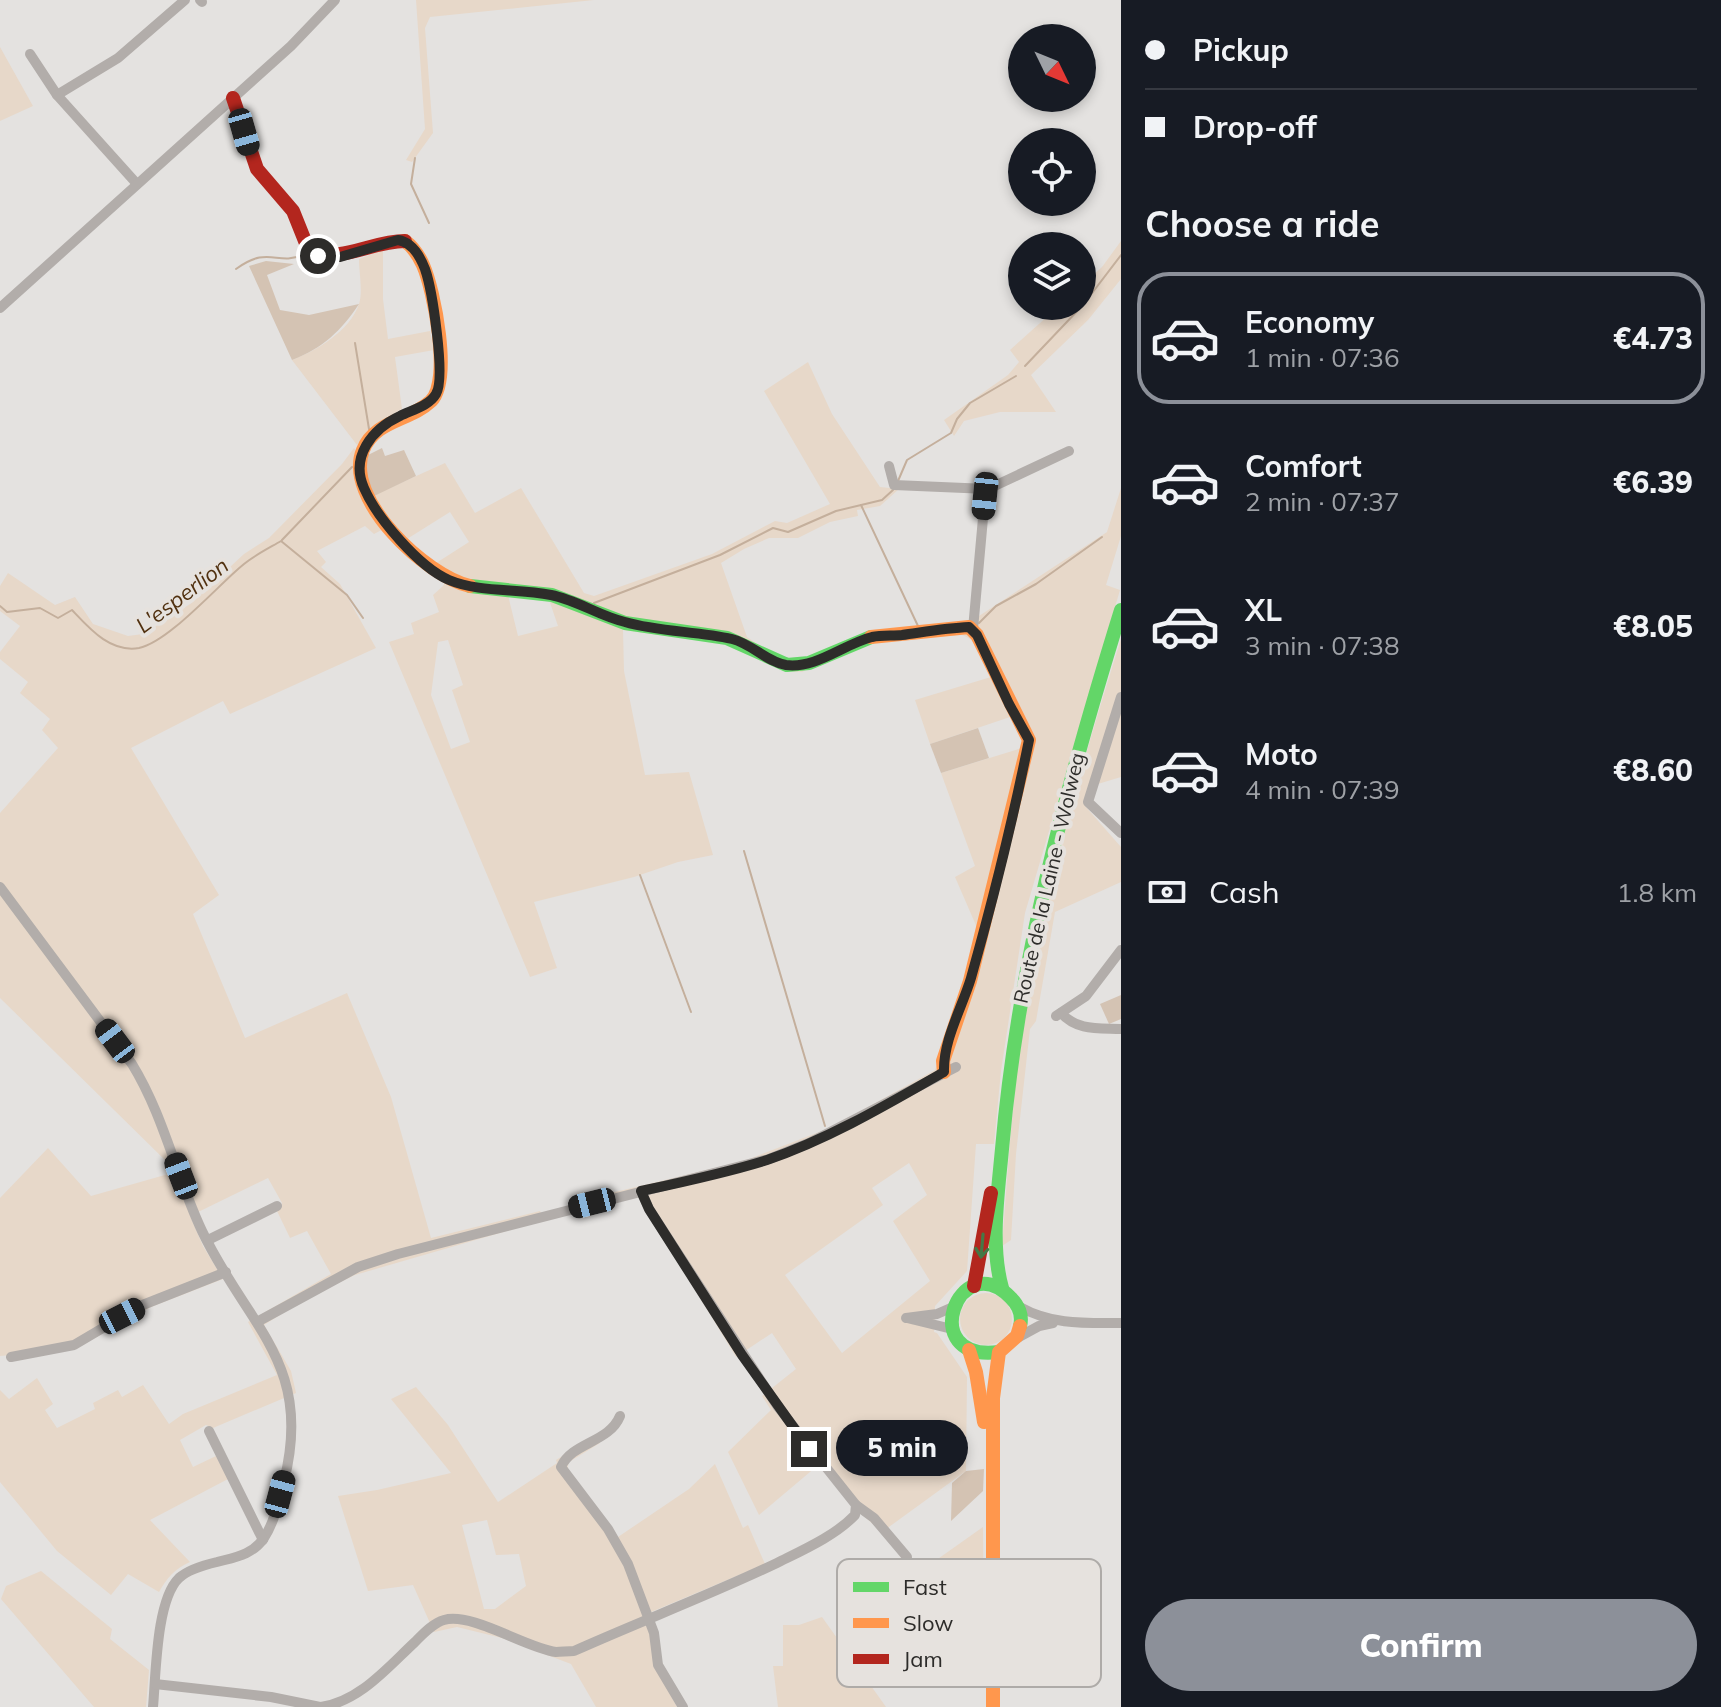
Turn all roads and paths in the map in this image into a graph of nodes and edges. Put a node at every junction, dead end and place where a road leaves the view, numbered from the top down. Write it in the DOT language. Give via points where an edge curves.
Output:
graph roads {
  1 [pos="185,0"];
  2 [pos="335,0"];
  3 [pos="30,54"];
  4 [pos="57,95"];
  5 [pos="233,98"];
  6 [pos="137,184"];
  7 [pos="0,308"];
  8 [pos="1069,451"];
  9 [pos="889,466"];
  10 [pos="988,489"];
  11 [pos="1121,610"];
  12 [pos="973,629"];
  13 [pos="1121,697"];
  14 [pos="1121,833"];
  15 [pos="0,887"];
  16 [pos="1121,950"];
  17 [pos="1121,1029"];
  18 [pos="950,1069"];
  19 [pos="1001,1151"];
  20 [pos="641,1191"];
  21 [pos="277,1206"];
  22 [pos="208,1240"];
  23 [pos="226,1272"];
  24 [pos="974,1286"];
  25 [pos="1002,1288"];
  26 [pos="1018,1305"];
  27 [pos="953,1307"];
  28 [pos="257,1322"];
  29 [pos="1057,1322"];
  30 [pos="1121,1323"];
  31 [pos="952,1329"];
  32 [pos="1015,1339"];
  33 [pos="969,1350"];
  34 [pos="999,1352"];
  35 [pos="11,1357"];
  36 [pos="620,1416"];
  37 [pos="209,1431"];
  38 [pos="993,1460"];
  39 [pos="856,1505"];
  40 [pos="263,1540"];
  41 [pos="907,1557"];
  42 [pos="993,1559"];
  43 [pos="648,1618"];
  44 [pos="155,1684"];
  45 [pos="153,1707"];
  46 [pos="320,1707"];
  47 [pos="683,1707"];
  1 -- 4 [label="street" via="118,58"];
  2 -- 5 [label="street"];
  3 -- 4 [label="street"];
  4 -- 6 [label="street"];
  5 -- 6 [label="street"];
  5 -- 12 [label="main road" via="257,169 293,211 309,251 340,257 406,241 425,269 439,352 439,391 372,436 358,470 386,522 417,557 447,579 550,594 623,622 734,640 786,665 814,661 872,637"];
  6 -- 7 [label="street"];
  8 -- 10 [label="street"];
  9 -- 10 [label="street" via="894,485"];
  10 -- 12 [label="street"];
  11 -- 19 [label="main road, Route de la Laine - Wolweg" via="1047,869 1017,1018"];
  12 -- 18 [label="main road" via="1029,740 970,981 947,1047"];
  13 -- 14 [label="street" via="1088,802"];
  15 -- 22 [label="street" via="148,1089"];
  16 -- 17 [label="street" via="1086,996 1059,1014 1075,1026"];
  18 -- 20 [label="street" via="769,1159"];
  19 -- 24 [label="main road, Route de la Laine - Wolweg, one-way" via="983,1220"];
  19 -- 25 [label="main road, Route de la Laine - Wolweg" via="997,1270"];
  20 -- 28 [label="street" via="358,1267"];
  20 -- 39 [label="street" via="742,1355"];
  21 -- 22 [label="street"];
  22 -- 23 [label="street"];
  23 -- 28 [label="street"];
  23 -- 35 [label="street" via="140,1306 74,1345"];
  24 -- 25 [label="main road"];
  24 -- 27 [label="main road"];
  25 -- 26 [label="main road"];
  26 -- 29 [label="street"];
  26 -- 32 [label="main road" via="1021,1323"];
  27 -- 31 [label="main road"];
  27 -- 31 [label="street" via="906,1318"];
  28 -- 40 [label="street" via="280,1362 293,1426 275,1515"];
  29 -- 30 [label="street"];
  29 -- 32 [label="street"];
  31 -- 33 [label="main road"];
  32 -- 34 [label="main road"];
  33 -- 34 [label="main road"];
  33 -- 38 [label="main road"];
  34 -- 38 [label="main road"];
  36 -- 43 [label="street" via="607,1434 568,1457 561,1467 608,1529"];
  37 -- 40 [label="street"];
  38 -- 42 [label="main road"];
  39 -- 41 [label="street"];
  39 -- 43 [label="street" via="847,1524 797,1553"];
  40 -- 44 [label="street" via="246,1555 193,1569 170,1588"];
  43 -- 46 [label="street" via="564,1652 444,1619 355,1695"];
  43 -- 47 [label="street" via="658,1665"];
  44 -- 45 [label="street"];
  44 -- 46 [label="street"];
}
